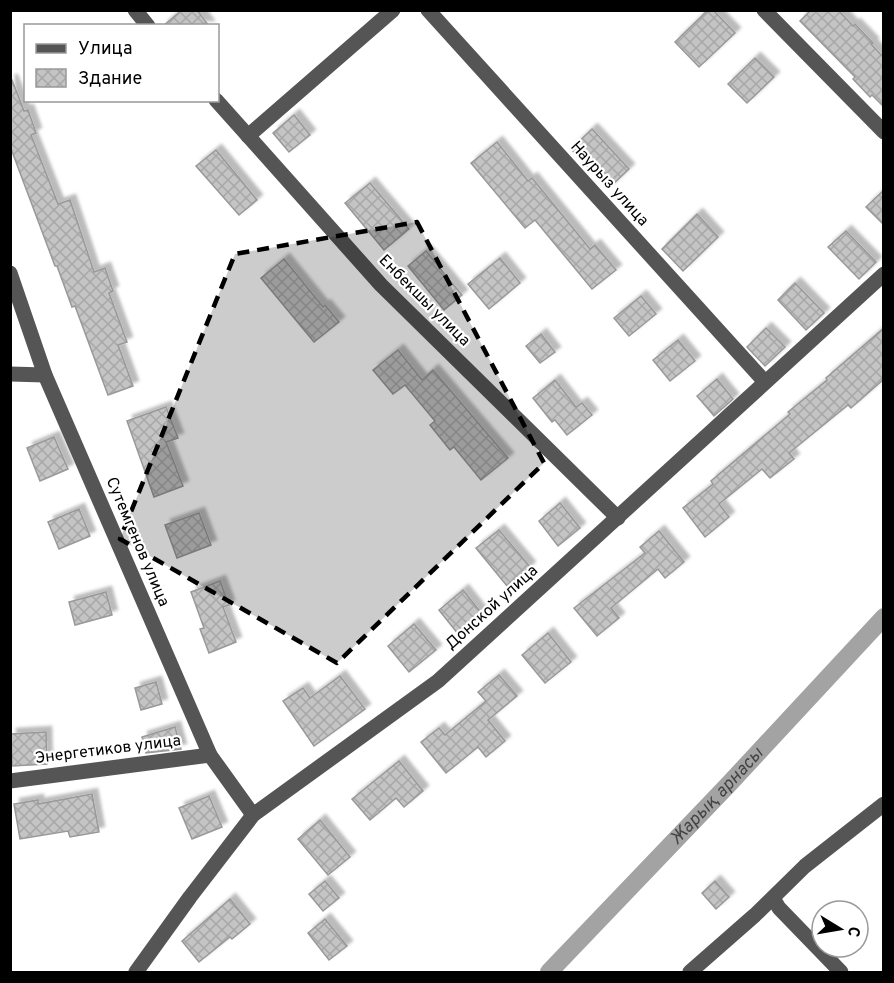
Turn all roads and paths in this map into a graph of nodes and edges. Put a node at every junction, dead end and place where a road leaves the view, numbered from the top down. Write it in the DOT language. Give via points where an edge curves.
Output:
graph roads {
  1 [pos="135,10"];
  2 [pos="393,10"];
  3 [pos="428,10"];
  4 [pos="764,10"];
  5 [pos="146,24"];
  6 [pos="218,102"];
  7 [pos="884,132"];
  8 [pos="248,136"];
  9 [pos="10,273"];
  10 [pos="884,274"];
  11 [pos="10,374"];
  12 [pos="45,375"];
  13 [pos="765,382"];
  14 [pos="618,518"];
  15 [pos="210,755"];
  16 [pos="10,781"];
  17 [pos="884,804"];
  18 [pos="253,815"];
  19 [pos="773,898"];
  20 [pos="136,972"];
  21 [pos="690,972"];
  22 [pos="841,972"];
  1 -- 5 [label="street"];
  2 -- 8 [label="street"];
  3 -- 13 [label="street, Наурыз улица"];
  4 -- 7 [label="street"];
  6 -- 8 [label="street, Енбекшы улица"];
  8 -- 14 [label="street, Енбекшы улица" via="381,285"];
  9 -- 12 [label="street, Сутемгенов улица"];
  10 -- 13 [label="street, Донской улица"];
  11 -- 12 [label="street"];
  12 -- 15 [label="street, Сутемгенов улица"];
  13 -- 14 [label="street, Донской улица"];
  14 -- 18 [label="street, Донской улица" via="438,681"];
  15 -- 16 [label="street, Энергетиков улица"];
  15 -- 18 [label="street, Сутемгенов улица"];
  17 -- 19 [label="street" via="805,866"];
  18 -- 20 [label="street, Донской улица"];
  19 -- 21 [label="street"];
  19 -- 22 [label="street"];
}
